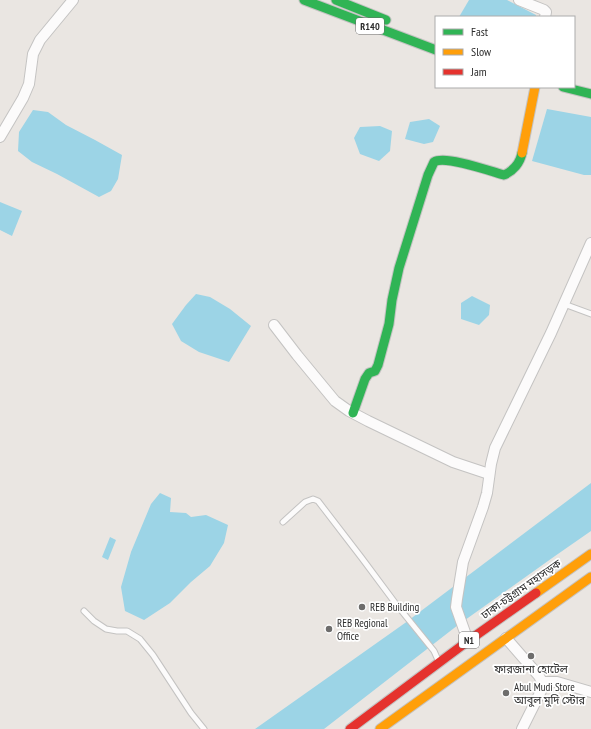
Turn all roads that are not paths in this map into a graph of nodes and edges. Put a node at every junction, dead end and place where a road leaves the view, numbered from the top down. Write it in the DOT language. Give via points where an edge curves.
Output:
graph roads {
  1 [pos="73,0"];
  2 [pos="304,0"];
  3 [pos="336,0"];
  4 [pos="519,0"];
  5 [pos="544,16"];
  6 [pos="392,23"];
  7 [pos="435,50"];
  8 [pos="535,88"];
  9 [pos="567,88"];
  10 [pos="591,94"];
  11 [pos="0,137"];
  12 [pos="591,243"];
  13 [pos="564,304"];
  14 [pos="591,314"];
  15 [pos="274,325"];
  16 [pos="353,413"];
  17 [pos="490,474"];
  18 [pos="283,522"];
  19 [pos="591,554"];
  20 [pos="591,577"];
  21 [pos="84,611"];
  22 [pos="506,638"];
  23 [pos="468,651"];
  24 [pos="440,662"];
  25 [pos="542,682"];
  26 [pos="591,692"];
  27 [pos="204,729"];
  28 [pos="350,729"];
  29 [pos="380,729"];
  30 [pos="522,729"];
  1 -- 11 [label="street" via="40,40 33,54 29,84"];
  2 -- 7 [label="main road, R140"];
  3 -- 6 [label="main road, R140"];
  4 -- 5 [label="street" via="544,10"];
  8 -- 16 [label="main road" via="521,157 509,174 448,160 434,162 399,268 389,324 378,365 365,379"];
  9 -- 10 [label="main road"];
  12 -- 13 [label="street"];
  13 -- 14 [label="lane"];
  13 -- 17 [label="street" via="495,448"];
  15 -- 16 [label="street" via="335,401"];
  16 -- 17 [label="street" via="446,459"];
  17 -- 23 [label="street" via="484,507 463,562 456,607"];
  18 -- 24 [label="lane" via="305,502 313,499 318,501"];
  19 -- 23 [label="main road, ঢাকা-চট্টগ্রাম মহাসড়ক / N1"];
  20 -- 22 [label="main road, ঢাকা-চট্টগ্রাম মহাসড়ক / N1"];
  21 -- 27 [label="lane" via="106,629 127,631 140,639"];
  22 -- 23 [label="main road, ঢাকা-চট্টগ্রাম মহাসড়ক / N1"];
  22 -- 25 [label="street"];
  23 -- 24 [label="main road, ঢাকা-চট্টগ্রাম মহাসড়ক / N1"];
  23 -- 29 [label="main road, ঢাকা-চট্টগ্রাম মহাসড়ক / N1"];
  24 -- 28 [label="main road, ঢাকা-চট্টগ্রাম মহাসড়ক / N1"];
  25 -- 26 [label="street" via="557,682"];
  25 -- 30 [label="street" via="541,690"];
}
